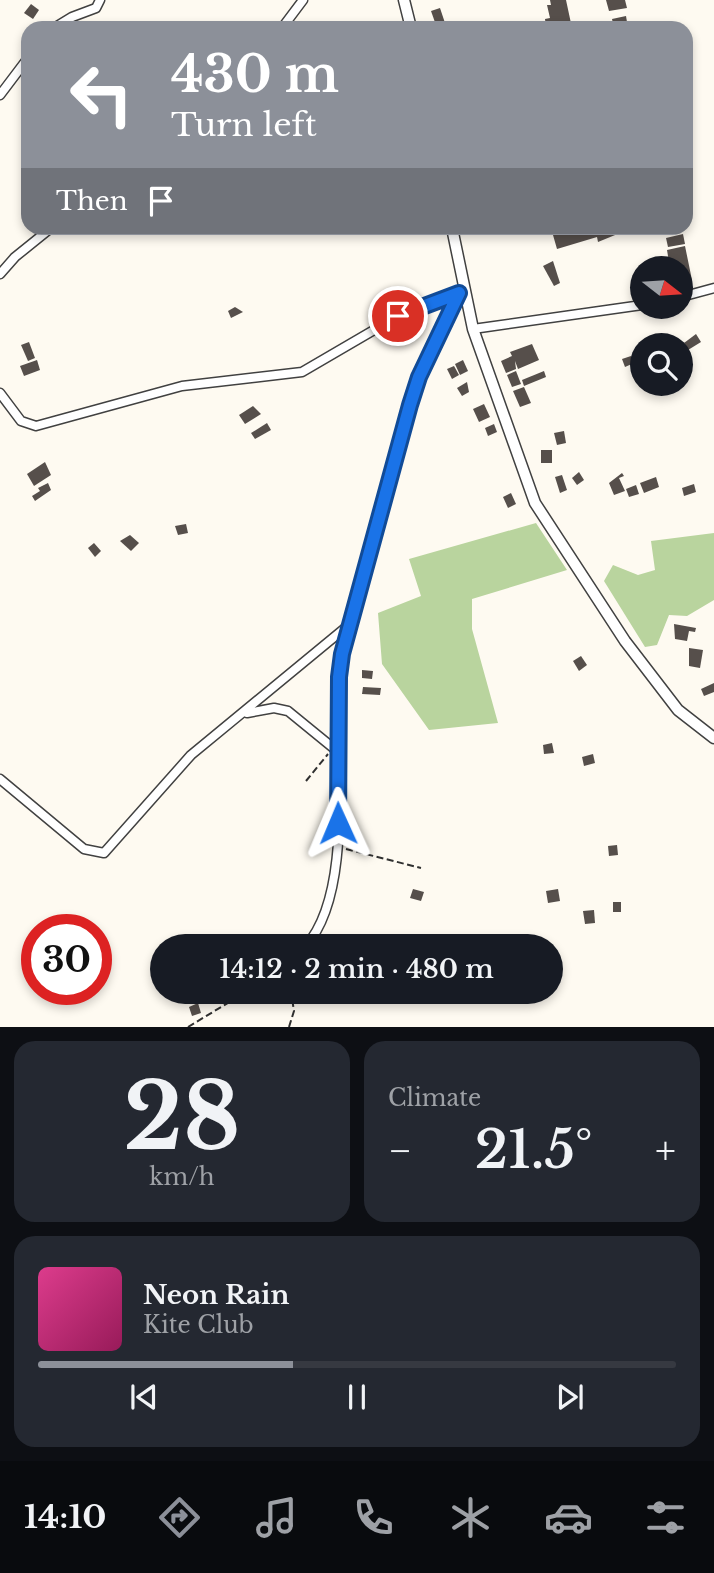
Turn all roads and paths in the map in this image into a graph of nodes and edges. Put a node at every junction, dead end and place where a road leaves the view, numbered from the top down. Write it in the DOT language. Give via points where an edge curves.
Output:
graph roads {
  1 [pos="100,0"];
  2 [pos="303,0"];
  3 [pos="404,0"];
  4 [pos="65,21"];
  5 [pos="287,21"];
  6 [pos="409,21"];
  7 [pos="21,67"];
  8 [pos="0,95"];
  9 [pos="43,235"];
  10 [pos="453,235"];
  11 [pos="0,274"];
  12 [pos="462,280"];
  13 [pos="714,288"];
  14 [pos="459,293"];
  15 [pos="693,294"];
  16 [pos="630,307"];
  17 [pos="473,329"];
  18 [pos="0,393"];
  19 [pos="350,624"];
  20 [pos="244,714"];
  21 [pos="714,738"];
  22 [pos="335,750"];
  23 [pos="0,779"];
  24 [pos="306,781"];
  25 [pos="338,847"];
  26 [pos="421,868"];
  27 [pos="315,934"];
  28 [pos="226,1004"];
  29 [pos="293,1004"];
  30 [pos="188,1027"];
  31 [pos="289,1027"];
  1 -- 4 [label="street" via="96,8"];
  2 -- 5 [label="street"];
  3 -- 6 [label="street"];
  7 -- 8 [label="street"];
  9 -- 11 [label="street"];
  10 -- 12 [label="street"];
  12 -- 14 [label="street"];
  12 -- 17 [label="street"];
  13 -- 15 [label="street"];
  14 -- 18 [label="street" via="398,316 303,372 182,386 36,426 21,421"];
  14 -- 19 [label="street" via="416,386"];
  16 -- 17 [label="street"];
  17 -- 21 [label="street" via="518,462 551,531 678,710"];
  19 -- 20 [label="street"];
  19 -- 22 [label="street" via="340,666"];
  20 -- 22 [label="street" via="274,708 288,711"];
  20 -- 23 [label="street" via="191,755 104,853 84,849"];
  22 -- 24 [label="path"];
  22 -- 25 [label="street"];
  25 -- 26 [label="path"];
  25 -- 27 [label="street"];
  28 -- 30 [label="path"];
  29 -- 31 [label="path"];
}
